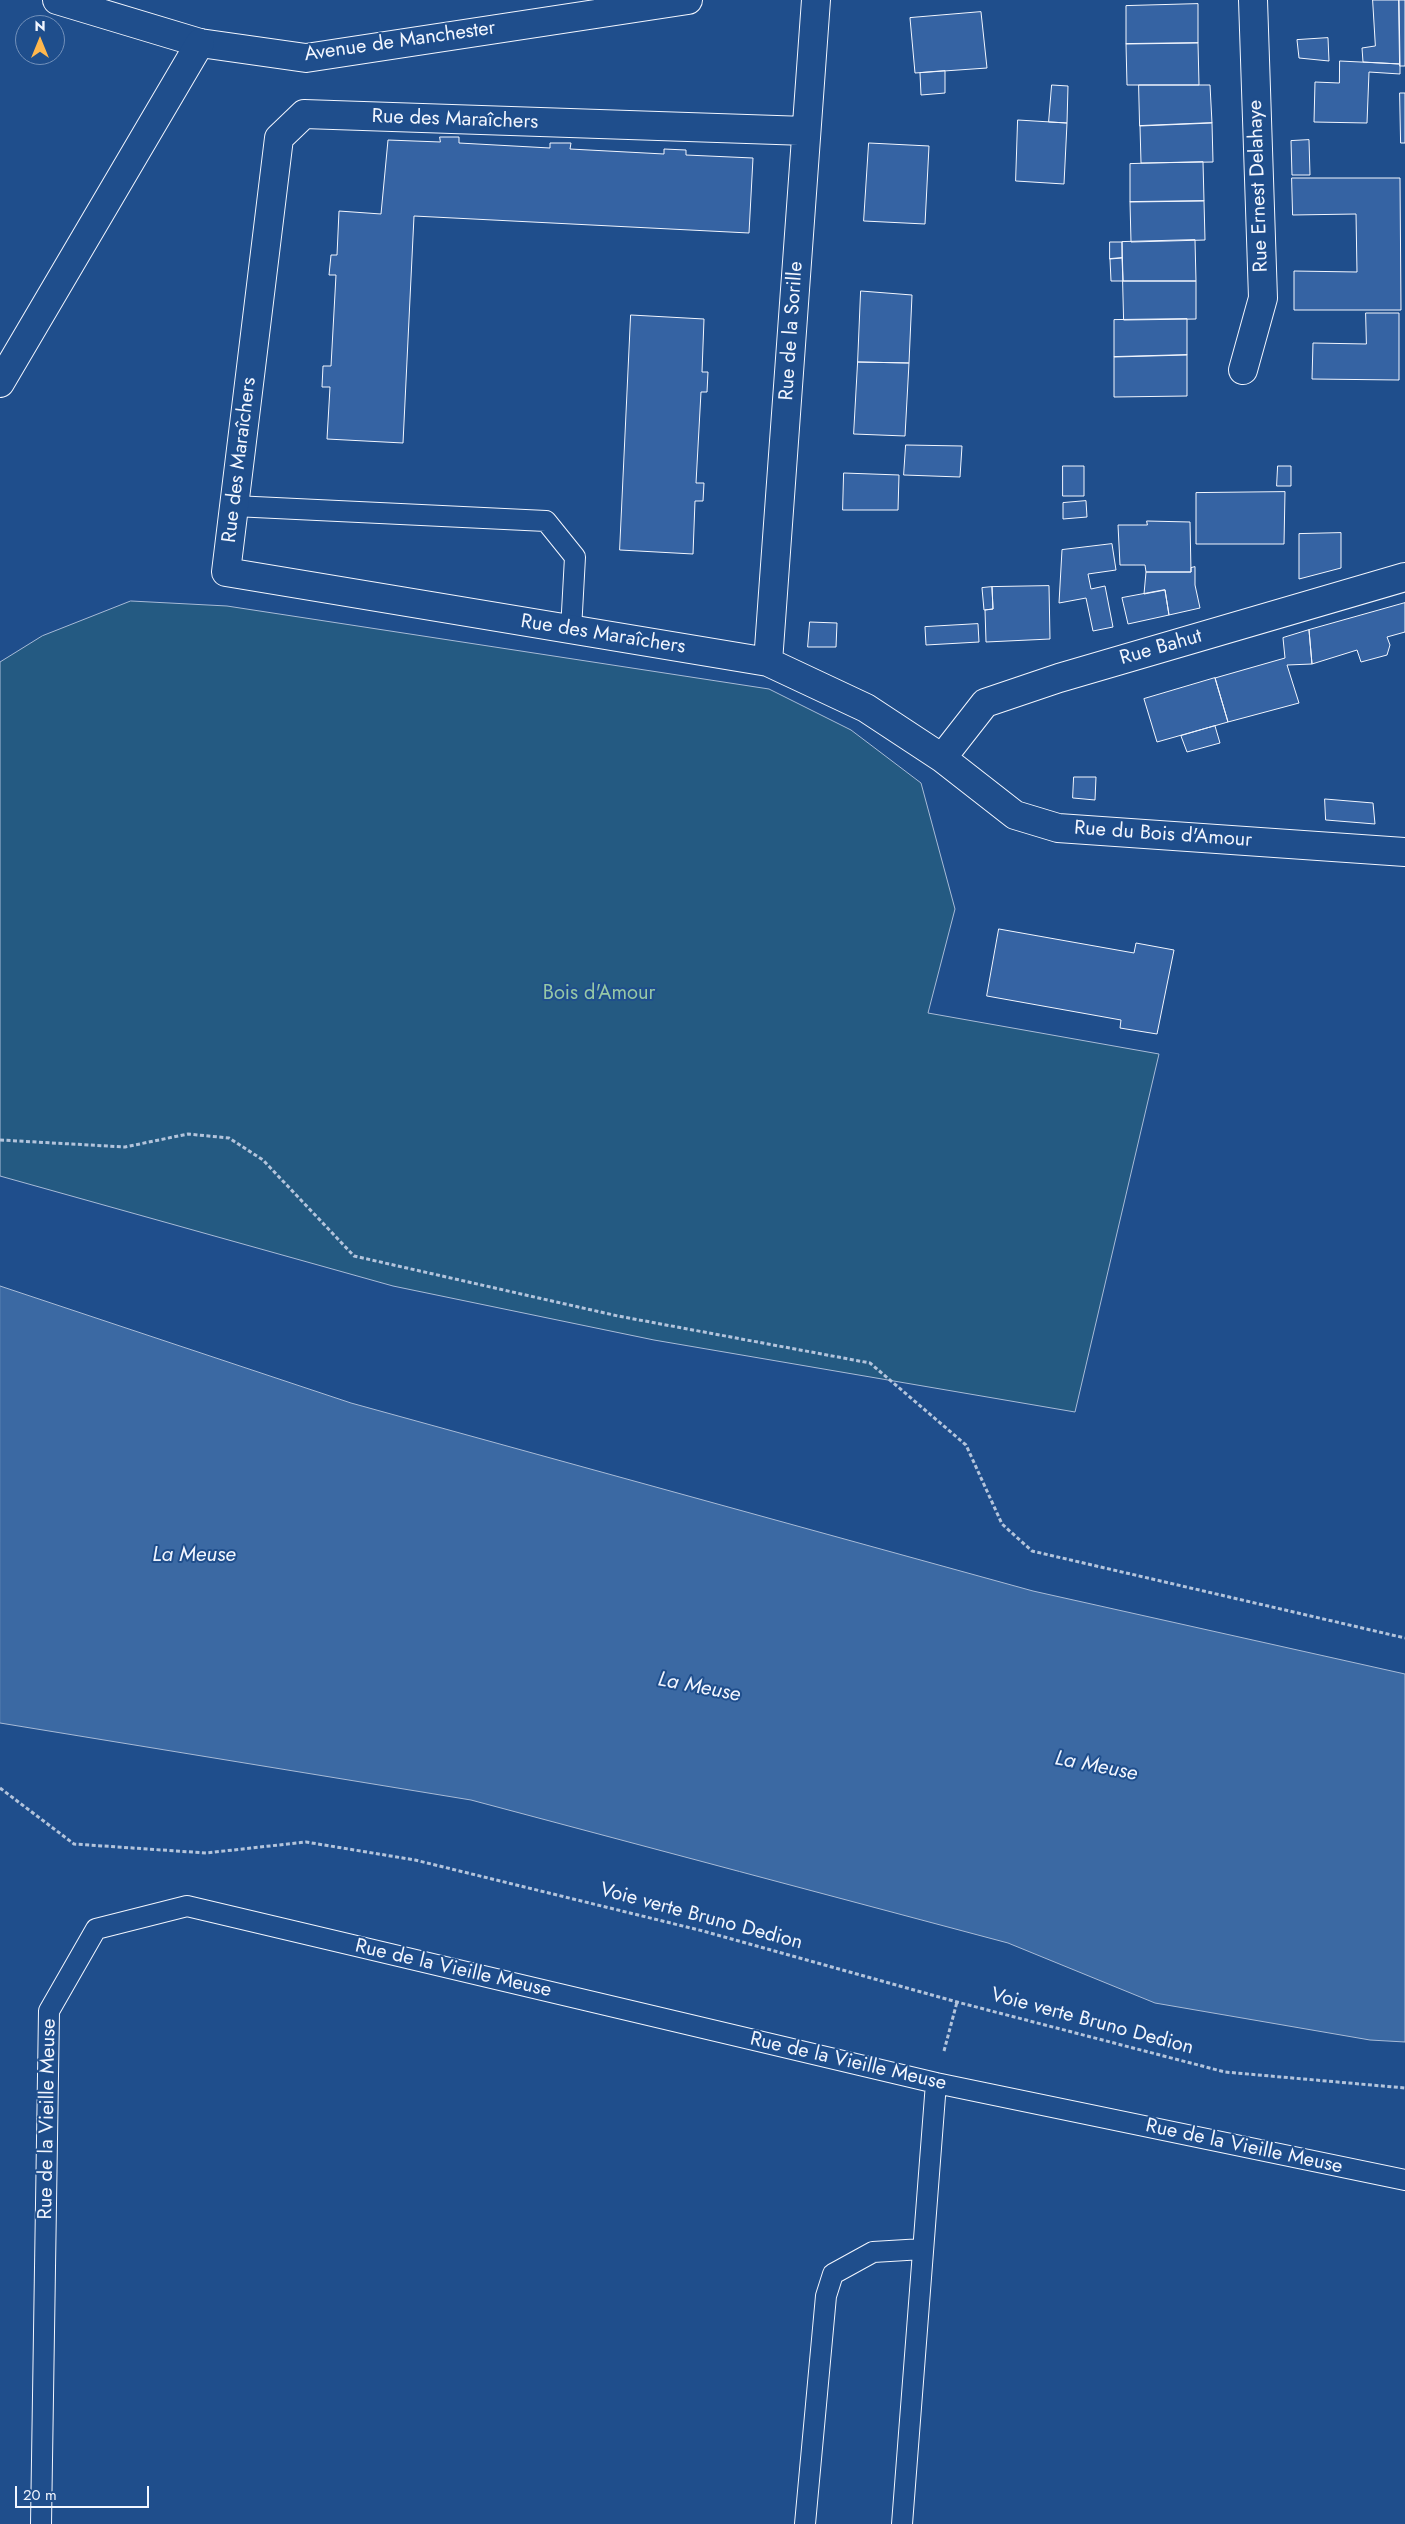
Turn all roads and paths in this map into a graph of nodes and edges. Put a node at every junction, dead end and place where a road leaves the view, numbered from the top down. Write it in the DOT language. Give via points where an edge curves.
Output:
graph roads {
  1 [pos="57,0"];
  2 [pos="688,0"];
  3 [pos="816,0"];
  4 [pos="1252,0"];
  5 [pos="200,43"];
  6 [pos="806,132"];
  7 [pos="1243,370"];
  8 [pos="0,383"];
  9 [pos="234,506"];
  10 [pos="1405,577"];
  11 [pos="571,630"];
  12 [pos="768,662"];
  13 [pos="942,758"];
  14 [pos="1405,852"];
  15 [pos="0,1140"];
  16 [pos="1405,1638"];
  17 [pos="0,1788"];
  18 [pos="957,2002"];
  19 [pos="936,2083"];
  20 [pos="1405,2088"];
  21 [pos="1405,2180"];
  22 [pos="923,2249"];
  23 [pos="41,2524"];
  24 [pos="806,2524"];
  25 [pos="902,2524"];
  1 -- 5 [label="main road, Avenue de Manchester"];
  2 -- 5 [label="main road, Avenue de Manchester" via="306,58"];
  3 -- 6 [label="main road, Rue de la Sorille"];
  4 -- 7 [label="main road, Rue Ernest Delahaye" via="1264,298"];
  5 -- 8 [label="main road"];
  6 -- 9 [label="main road, Rue des Maraîchers" via="304,114 279,138"];
  6 -- 12 [label="main road, Rue de la Sorille"];
  9 -- 11 [label="main road, Rue des Maraîchers" via="226,572"];
  9 -- 11 [label="lane" via="546,522 575,556"];
  10 -- 13 [label="main road, Rue Bahut" via="1059,678 985,703"];
  11 -- 12 [label="main road, Rue des Maraîchers"];
  12 -- 13 [label="main road, Rue des Maraîchers" via="866,708"];
  13 -- 14 [label="main road, Rue du Bois d'Amour" via="1015,814 1058,828"];
  15 -- 16 [label="path" via="125,1147 188,1134 229,1138 262,1160 354,1256 618,1316 870,1363 966,1445 1002,1524 1032,1550"];
  17 -- 18 [label="path, Voie verte Bruno Dedion" via="74,1844 206,1853 306,1842 415,1860 703,1931"];
  18 -- 19 [label="path"];
  18 -- 20 [label="path, Voie verte Bruno Dedion" via="1225,2072"];
  19 -- 21 [label="lane, Rue de la Vieille Meuse"];
  19 -- 22 [label="lane"];
  19 -- 23 [label="lane, Rue de la Vieille Meuse" via="187,1906 96,1929 49,2011"];
  22 -- 24 [label="lane" via="873,2252 833,2274 826,2296"];
  22 -- 25 [label="lane"];
}
